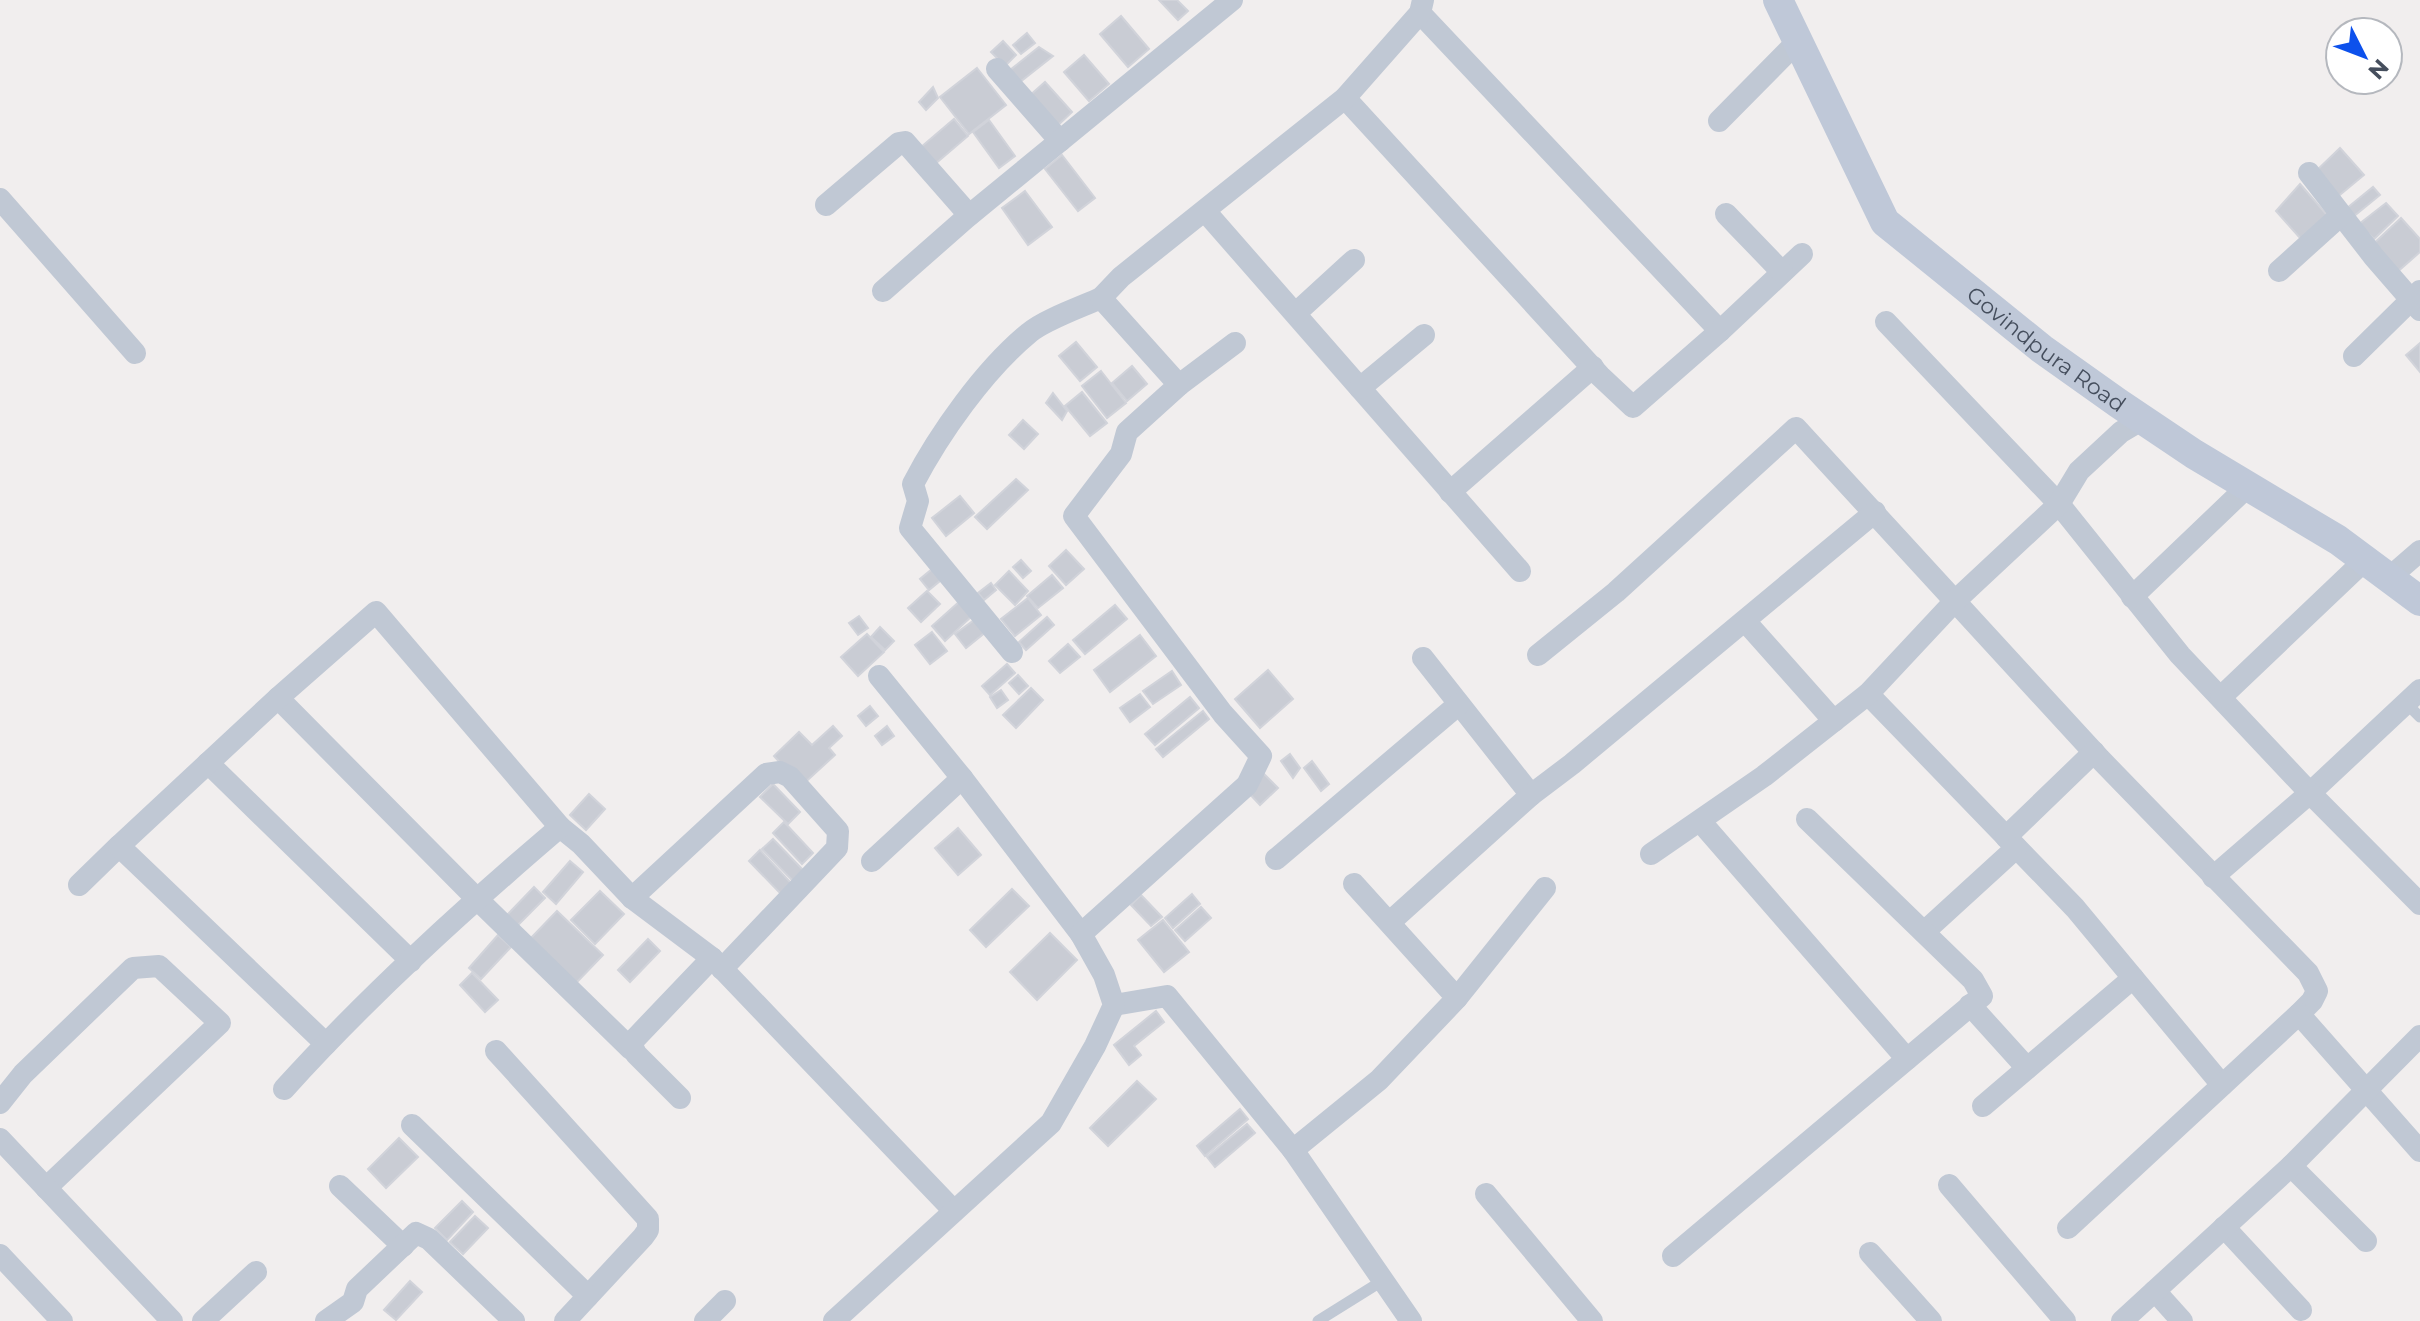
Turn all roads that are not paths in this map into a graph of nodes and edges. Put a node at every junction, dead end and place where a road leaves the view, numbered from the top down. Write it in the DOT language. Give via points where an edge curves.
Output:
graph roads {
  1 [pos="1232,0"];
  2 [pos="1778,0"];
  3 [pos="1421,6"];
  4 [pos="1799,40"];
  5 [pos="997,69"];
  6 [pos="1345,98"];
  7 [pos="1719,121"];
  8 [pos="1060,141"];
  9 [pos="2309,173"];
  10 [pos="0,199"];
  11 [pos="826,205"];
  12 [pos="1205,211"];
  13 [pos="1726,214"];
  14 [pos="969,215"];
  15 [pos="2341,215"];
  16 [pos="1802,254"];
  17 [pos="1354,260"];
  18 [pos="2279,271"];
  19 [pos="1782,272"];
  20 [pos="883,291"];
  21 [pos="1101,298"];
  22 [pos="2417,300"];
  23 [pos="1296,313"];
  24 [pos="1886,322"];
  25 [pos="1720,331"];
  26 [pos="1424,335"];
  27 [pos="1235,343"];
  28 [pos="135,353"];
  29 [pos="2354,356"];
  30 [pos="1593,367"];
  31 [pos="1179,385"];
  32 [pos="1360,388"];
  33 [pos="2143,419"];
  34 [pos="2247,487"];
  35 [pos="1450,492"];
  36 [pos="2059,504"];
  37 [pos="1875,512"];
  38 [pos="2420,551"];
  39 [pos="2365,560"];
  40 [pos="1520,571"];
  41 [pos="2390,577"];
  42 [pos="2132,597"];
  43 [pos="1955,601"];
  44 [pos="2420,601"];
  45 [pos="1745,621"];
  46 [pos="1012,652"];
  47 [pos="1538,655"];
  48 [pos="1423,658"];
  49 [pos="879,676"];
  50 [pos="1868,694"];
  51 [pos="2221,697"];
  52 [pos="278,698"];
  53 [pos="2415,703"];
  54 [pos="1459,704"];
  55 [pos="1834,721"];
  56 [pos="2094,752"];
  57 [pos="208,763"];
  58 [pos="962,778"];
  59 [pos="2310,793"];
  60 [pos="1531,795"];
  61 [pos="1807,819"];
  62 [pos="1700,821"];
  63 [pos="560,827"];
  64 [pos="2011,842"];
  65 [pos="119,846"];
  66 [pos="1651,854"];
  67 [pos="1276,859"];
  68 [pos="872,861"];
  69 [pos="2213,877"];
  70 [pos="1354,884"];
  71 [pos="79,885"];
  72 [pos="1545,888"];
  73 [pos="476,898"];
  74 [pos="632,898"];
  75 [pos="2420,904"];
  76 [pos="1390,922"];
  77 [pos="1924,932"];
  78 [pos="1081,934"];
  79 [pos="411,961"];
  80 [pos="717,964"];
  81 [pos="2133,978"];
  82 [pos="1457,998"];
  83 [pos="1114,1005"];
  84 [pos="1970,1005"];
  85 [pos="2299,1014"];
  86 [pos="2420,1036"];
  87 [pos="326,1044"];
  88 [pos="631,1049"];
  89 [pos="496,1051"];
  90 [pos="1907,1059"];
  91 [pos="2027,1068"];
  92 [pos="2222,1085"];
  93 [pos="284,1089"];
  94 [pos="2364,1090"];
  95 [pos="680,1098"];
  96 [pos="0,1103"];
  97 [pos="1983,1106"];
  98 [pos="412,1125"];
  99 [pos="0,1139"];
  100 [pos="1293,1150"];
  101 [pos="2420,1151"];
  102 [pos="2291,1166"];
  103 [pos="1949,1185"];
  104 [pos="340,1186"];
  105 [pos="46,1188"];
  106 [pos="1486,1194"];
  107 [pos="954,1211"];
  108 [pos="2224,1227"];
  109 [pos="2068,1228"];
  110 [pos="2366,1241"];
  111 [pos="403,1246"];
  112 [pos="1870,1253"];
  113 [pos="0,1255"];
  114 [pos="1673,1256"];
  115 [pos="256,1272"];
  116 [pos="1382,1281"];
  117 [pos="2155,1291"];
  118 [pos="588,1296"];
  119 [pos="725,1301"];
  120 [pos="2301,1310"];
  121 [pos="341,1317"];
  122 [pos="62,1321"];
  123 [pos="172,1321"];
  124 [pos="203,1321"];
  125 [pos="514,1321"];
  126 [pos="565,1321"];
  127 [pos="705,1321"];
  128 [pos="834,1321"];
  129 [pos="1318,1321"];
  130 [pos="1411,1321"];
  131 [pos="1592,1321"];
  132 [pos="1931,1321"];
  133 [pos="2065,1321"];
  134 [pos="2122,1321"];
  135 [pos="2182,1321"];
  1 -- 8 [label="street"];
  2 -- 4 [label="street, Govindpura Road"];
  3 -- 6 [label="street"];
  3 -- 25 [label="street" via="1533,136"];
  4 -- 7 [label="street"];
  4 -- 33 [label="street, Govindpura Road" via="1885,222 2042,349"];
  5 -- 8 [label="street"];
  6 -- 12 [label="street"];
  6 -- 30 [label="street"];
  8 -- 14 [label="street"];
  9 -- 15 [label="street"];
  10 -- 28 [label="street"];
  11 -- 14 [label="street" via="905,142"];
  12 -- 21 [label="street"];
  12 -- 23 [label="street"];
  13 -- 19 [label="street"];
  14 -- 20 [label="street"];
  15 -- 18 [label="street"];
  15 -- 22 [label="street"];
  16 -- 19 [label="street"];
  17 -- 23 [label="street"];
  19 -- 25 [label="street"];
  21 -- 31 [label="street"];
  21 -- 46 [label="street" via="1030,331 933,445 913,484 918,501 910,528"];
  22 -- 29 [label="street"];
  23 -- 32 [label="street"];
  24 -- 36 [label="street"];
  25 -- 30 [label="street" via="1633,407"];
  26 -- 32 [label="street"];
  27 -- 31 [label="street"];
  30 -- 35 [label="street"];
  31 -- 78 [label="street" via="1127,432 1121,454 1074,516 1223,714 1261,756 1247,785"];
  32 -- 35 [label="street"];
  33 -- 34 [label="street, Govindpura Road"];
  33 -- 36 [label="street" via="2079,471"];
  34 -- 39 [label="street, Govindpura Road"];
  34 -- 42 [label="street"];
  35 -- 40 [label="street"];
  36 -- 42 [label="street"];
  36 -- 43 [label="street"];
  37 -- 43 [label="street"];
  37 -- 45 [label="street"];
  37 -- 47 [label="street" via="1796,428 1616,592"];
  38 -- 41 [label="street"];
  39 -- 41 [label="street, Govindpura Road"];
  39 -- 51 [label="street"];
  41 -- 44 [label="street, Govindpura Road"];
  42 -- 51 [label="street"];
  43 -- 50 [label="street"];
  43 -- 56 [label="street"];
  45 -- 55 [label="street"];
  45 -- 60 [label="street"];
  48 -- 54 [label="street"];
  49 -- 58 [label="street"];
  50 -- 55 [label="street"];
  50 -- 64 [label="street"];
  51 -- 59 [label="street"];
  52 -- 57 [label="street"];
  52 -- 63 [label="street" via="376,612"];
  52 -- 73 [label="street"];
  53 -- 59 [label="street"];
  54 -- 60 [label="street"];
  54 -- 67 [label="street"];
  55 -- 62 [label="street"];
  56 -- 64 [label="street"];
  56 -- 69 [label="street"];
  57 -- 65 [label="street"];
  57 -- 79 [label="street"];
  58 -- 68 [label="street"];
  58 -- 78 [label="street"];
  59 -- 69 [label="street"];
  59 -- 75 [label="street"];
  60 -- 76 [label="street"];
  61 -- 77 [label="street"];
  62 -- 66 [label="street"];
  62 -- 90 [label="street"];
  63 -- 73 [label="street"];
  63 -- 74 [label="street"];
  64 -- 77 [label="street"];
  64 -- 81 [label="street"];
  65 -- 71 [label="street"];
  65 -- 87 [label="street"];
  69 -- 85 [label="street" via="2314,982 2315,997"];
  70 -- 76 [label="street"];
  72 -- 82 [label="street"];
  73 -- 79 [label="street"];
  73 -- 88 [label="street"];
  74 -- 80 [label="street"];
  74 -- 80 [label="street" via="766,774 790,777 838,831 837,848"];
  76 -- 82 [label="street"];
  77 -- 84 [label="street" via="1973,980 1982,996"];
  78 -- 83 [label="street"];
  79 -- 87 [label="street"];
  80 -- 88 [label="street" via="634,1037"];
  80 -- 107 [label="street"];
  81 -- 91 [label="street"];
  81 -- 92 [label="street"];
  82 -- 100 [label="street" via="1379,1080"];
  83 -- 100 [label="street" via="1167,996"];
  83 -- 107 [label="street" via="1051,1123"];
  84 -- 90 [label="street"];
  84 -- 91 [label="street"];
  85 -- 92 [label="street"];
  85 -- 94 [label="street"];
  86 -- 94 [label="street"];
  87 -- 93 [label="street"];
  88 -- 95 [label="street"];
  89 -- 118 [label="street" via="648,1219 643,1237"];
  90 -- 114 [label="street"];
  91 -- 97 [label="street"];
  92 -- 109 [label="street"];
  94 -- 101 [label="street"];
  94 -- 102 [label="street"];
  96 -- 105 [label="street" via="133,968 159,966 220,1023"];
  98 -- 118 [label="street"];
  99 -- 105 [label="street"];
  100 -- 116 [label="street"];
  102 -- 108 [label="street"];
  102 -- 110 [label="street"];
  103 -- 133 [label="street"];
  104 -- 111 [label="street"];
  105 -- 123 [label="street"];
  106 -- 131 [label="street"];
  107 -- 128 [label="street"];
  108 -- 117 [label="street"];
  108 -- 120 [label="street"];
  111 -- 121 [label="street" via="357,1289"];
  111 -- 125 [label="street" via="416,1233 429,1239"];
  112 -- 132 [label="street"];
  113 -- 122 [label="street"];
  115 -- 124 [label="street"];
  116 -- 129 [label="lane"];
  116 -- 130 [label="street"];
  117 -- 134 [label="street"];
  117 -- 135 [label="street"];
  118 -- 126 [label="street"];
  119 -- 127 [label="street"];
}
